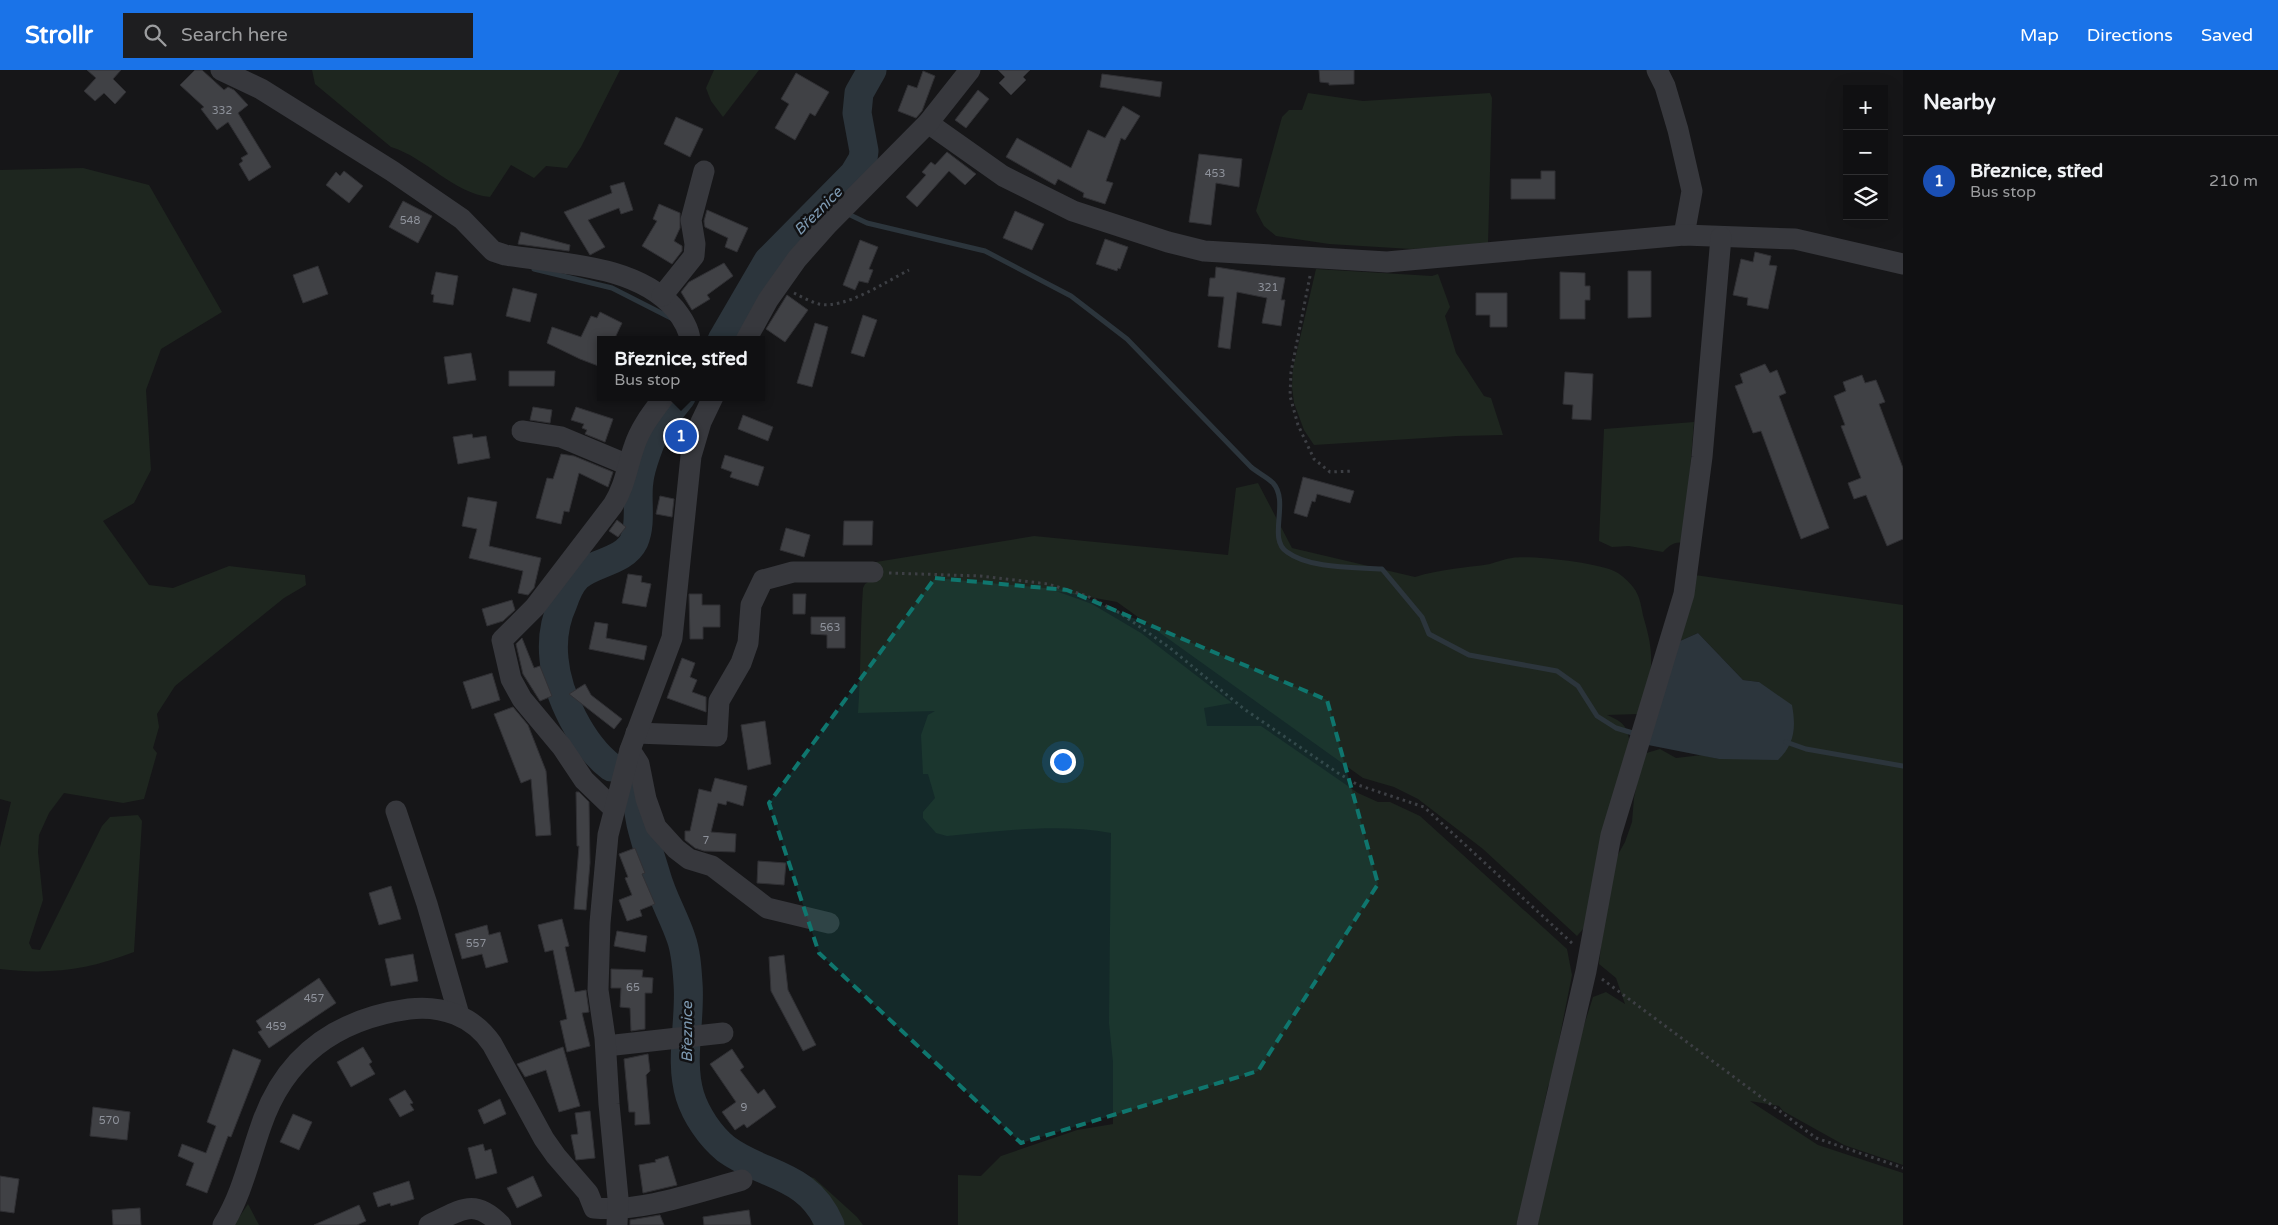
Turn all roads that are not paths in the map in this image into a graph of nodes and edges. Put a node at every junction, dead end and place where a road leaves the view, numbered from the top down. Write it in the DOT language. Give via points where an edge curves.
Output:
graph roads {
  1 [pos="221,70"];
  2 [pos="970,70"];
  3 [pos="1657,70"];
  4 [pos="928,123"];
  5 [pos="704,171"];
  6 [pos="1684,235"];
  7 [pos="1721,237"];
  8 [pos="1903,264"];
  9 [pos="662,296"];
  10 [pos="689,336"];
  11 [pos="748,336"];
  12 [pos="661,401"];
  13 [pos="711,401"];
  14 [pos="522,431"];
  15 [pos="628,465"];
  16 [pos="873,572"];
  17 [pos="633,742"];
  18 [pos="614,809"];
  19 [pos="396,811"];
  20 [pos="829,923"];
  21 [pos="459,1016"];
  22 [pos="723,1033"];
  23 [pos="606,1046"];
  24 [pos="742,1180"];
  25 [pos="591,1216"];
  26 [pos="618,1217"];
  27 [pos="223,1225"];
  28 [pos="429,1225"];
  29 [pos="501,1225"];
  30 [pos="1527,1225"];
  1 -- 9 [label="street" via="261,89 442,204 469,225 493,251 611,272 649,287"];
  2 -- 4 [label="street"];
  3 -- 6 [label="street" via="1676,121 1692,191"];
  4 -- 6 [label="street" via="1003,176 1072,211 1204,251 1387,262"];
  4 -- 11 [label="street" via="828,224 779,282"];
  5 -- 9 [label="street" via="691,220 694,256"];
  6 -- 7 [label="street"];
  7 -- 8 [label="street" via="1794,239"];
  7 -- 30 [label="street" via="1702,457 1684,594 1611,835 1588,962"];
  9 -- 10 [label="street" via="684,322"];
  12 -- 15 [label="street" via="641,430"];
  13 -- 17 [label="street" via="700,422 691,456 672,638"];
  14 -- 15 [label="street" via="561,437"];
  15 -- 18 [label="street" via="623,487 610,510 536,607 502,640 512,679 522,699 562,747 584,780"];
  16 -- 17 [label="street" via="793,572 763,580 751,605 748,643 741,663 719,701 717,736"];
  17 -- 18 [label="street"];
  17 -- 20 [label="street" via="656,827 676,849 688,858 712,866 766,908"];
  18 -- 23 [label="street" via="608,835 600,923 598,990"];
  19 -- 21 [label="street" via="428,904"];
  21 -- 25 [label="street" via="486,1035 544,1139 588,1192"];
  21 -- 27 [label="street" via="425,1008 388,1013 338,1029 321,1040 290,1072 270,1101 246,1176"];
  22 -- 23 [label="street"];
  23 -- 26 [label="street"];
  24 -- 26 [label="street"];
  25 -- 26 [label="street"];
  28 -- 29 [label="street" via="470,1208 481,1209"];
}
